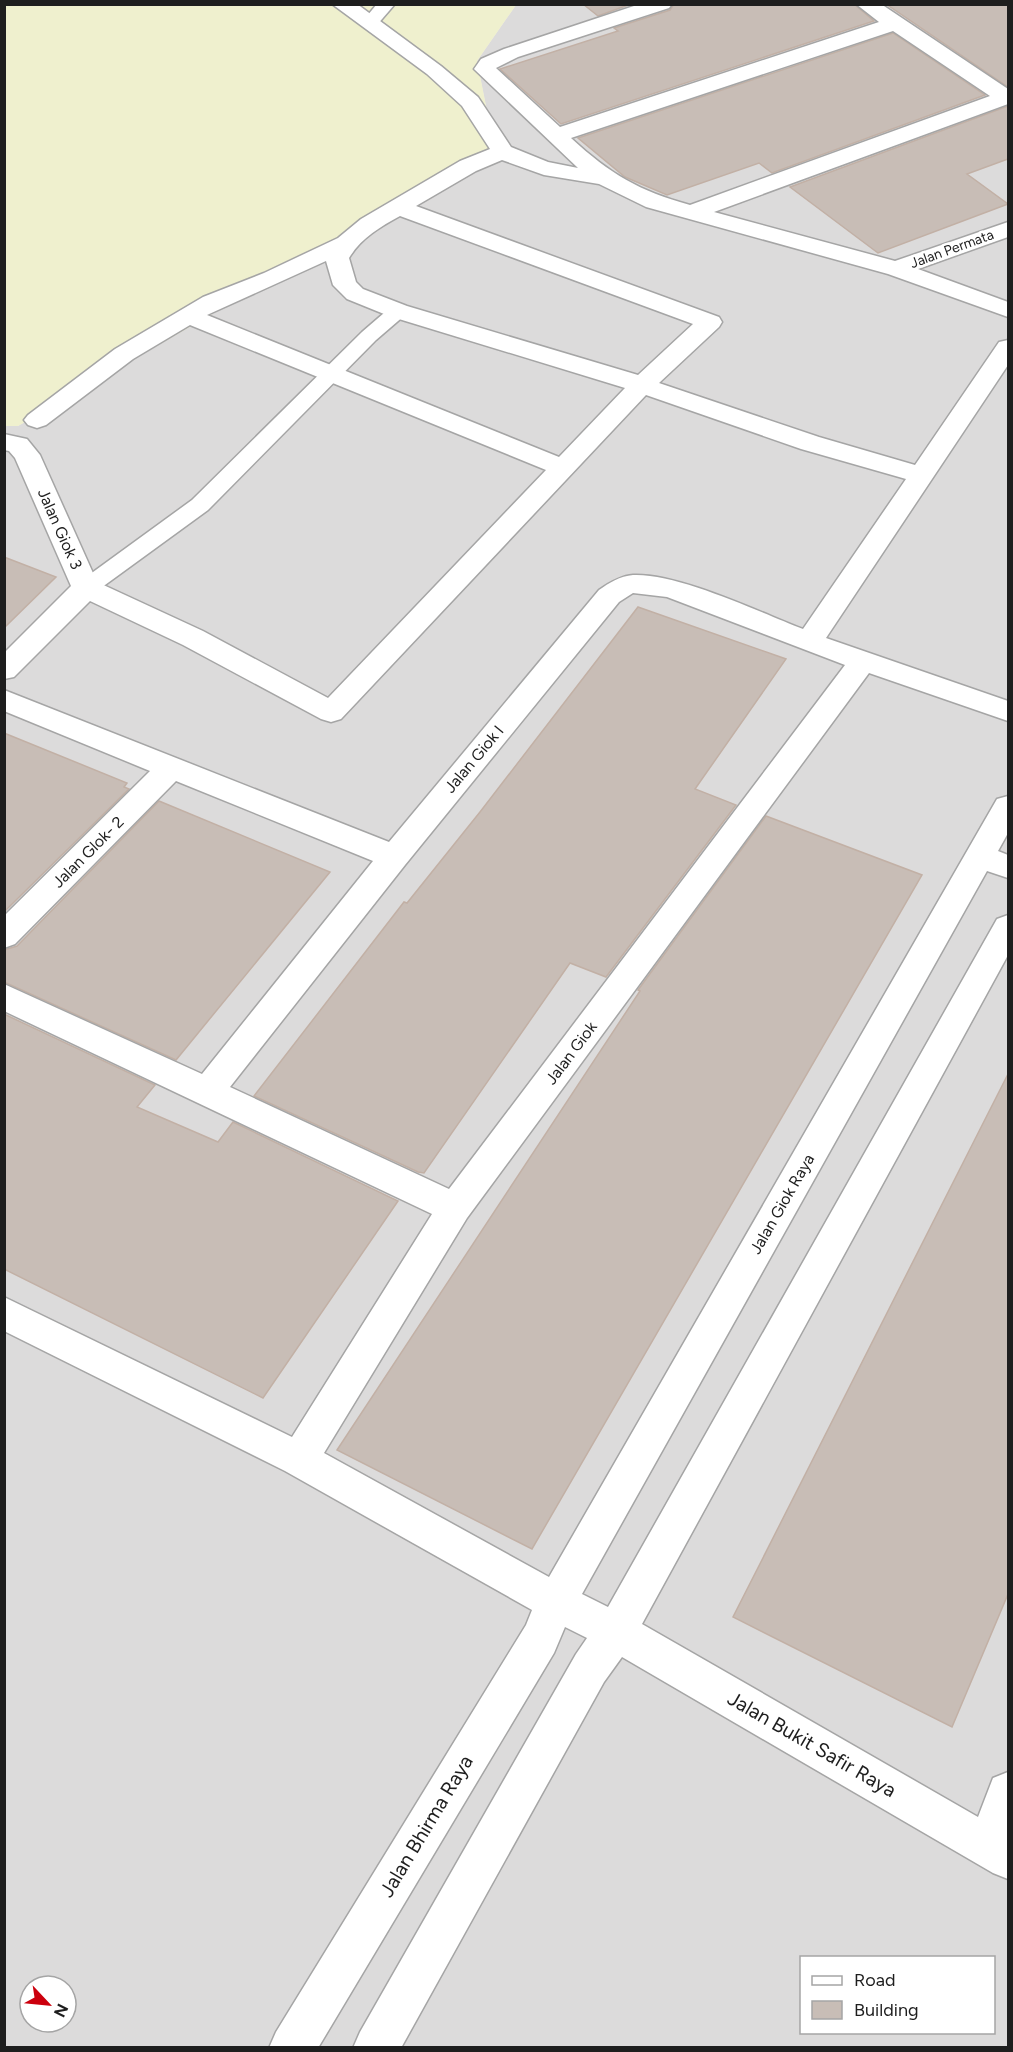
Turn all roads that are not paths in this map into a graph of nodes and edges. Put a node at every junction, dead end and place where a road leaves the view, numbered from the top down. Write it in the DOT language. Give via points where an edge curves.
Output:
graph roads {
  1 [pos="342,4"];
  2 [pos="387,4"];
  3 [pos="662,4"];
  4 [pos="866,4"];
  5 [pos="370,22"];
  6 [pos="894,24"];
  7 [pos="1008,98"];
  8 [pos="555,136"];
  9 [pos="503,152"];
  10 [pos="604,178"];
  11 [pos="398,207"];
  12 [pos="689,213"];
  13 [pos="1008,228"];
  14 [pos="346,243"];
  15 [pos="896,269"];
  16 [pos="1008,310"];
  17 [pos="398,311"];
  18 [pos="189,316"];
  19 [pos="1008,347"];
  20 [pos="330,375"];
  21 [pos="642,385"];
  22 [pos="37,420"];
  23 [pos="4,442"];
  24 [pos="564,468"];
  25 [pos="922,475"];
  26 [pos="86,588"];
  27 [pos="809,642"];
  28 [pos="863,661"];
  29 [pos="4,669"];
  30 [pos="4,700"];
  31 [pos="1008,711"];
  32 [pos="172,767"];
  33 [pos="1008,807"];
  34 [pos="394,857"];
  35 [pos="994,861"];
  36 [pos="1008,927"];
  37 [pos="4,936"];
  38 [pos="4,996"];
  39 [pos="208,1091"];
  40 [pos="454,1208"];
  41 [pos="4,1313"];
  42 [pos="299,1459"];
  43 [pos="555,1602"];
  44 [pos="616,1631"];
  45 [pos="1008,1793"];
  46 [pos="1000,1853"];
  47 [pos="292,2048"];
  48 [pos="376,2048"];
  1 -- 5 [label="street"];
  2 -- 5 [label="lane"];
  3 -- 8 [label="street" via="511,53 486,65 485,69"];
  4 -- 6 [label="street"];
  5 -- 9 [label="street" via="470,102"];
  6 -- 7 [label="street"];
  6 -- 8 [label="street"];
  7 -- 12 [label="street"];
  8 -- 10 [label="street"];
  9 -- 10 [label="street" via="546,170"];
  9 -- 11 [label="street" via="468,166"];
  10 -- 12 [label="street" via="654,202"];
  11 -- 14 [label="street"];
  11 -- 21 [label="street" via="710,322"];
  12 -- 15 [label="street"];
  13 -- 15 [label="street, Jalan Permata"];
  14 -- 17 [label="street" via="337,258 345,285 355,294"];
  14 -- 18 [label="street"];
  15 -- 16 [label="street"];
  17 -- 20 [label="lane"];
  17 -- 21 [label="street"];
  18 -- 20 [label="street"];
  18 -- 22 [label="street" via="124,354"];
  19 -- 25 [label="street"];
  20 -- 24 [label="street"];
  20 -- 26 [label="lane" via="200,505"];
  21 -- 24 [label="street"];
  21 -- 25 [label="street" via="810,443"];
  23 -- 26 [label="street, Jalan Giok 3" via="18,446 27,455"];
  24 -- 26 [label="street" via="331,712 193,638"];
  25 -- 27 [label="street"];
  26 -- 29 [label="street, Jalan Giok 3"];
  27 -- 28 [label="street"];
  27 -- 34 [label="street, Jalan Giok I" via="671,589 632,584 622,587 609,596"];
  28 -- 31 [label="street"];
  28 -- 40 [label="street, Jalan Giok"];
  30 -- 32 [label="street"];
  32 -- 34 [label="street"];
  32 -- 37 [label="street, Jalan Glok- 2"];
  33 -- 35 [label="street, Jalan Giok Raya"];
  34 -- 39 [label="street, Jalan Giok I"];
  35 -- 43 [label="street, Jalan Giok Raya"];
  36 -- 44 [label="street"];
  38 -- 39 [label="street"];
  39 -- 40 [label="street"];
  40 -- 42 [label="street, Jalan Giok"];
  41 -- 42 [label="street, Jalan Bukit Safir Raya"];
  42 -- 43 [label="street, Jalan Bukit Safir Raya"];
  43 -- 44 [label="street, Jalan Bukit Safir Raya"];
  43 -- 47 [label="street, Jalan Bhirma Raya" via="540,1639"];
  44 -- 46 [label="street, Jalan Bukit Safir Raya"];
  44 -- 48 [label="street" via="590,1668"];
  45 -- 46 [label="street"];
}
